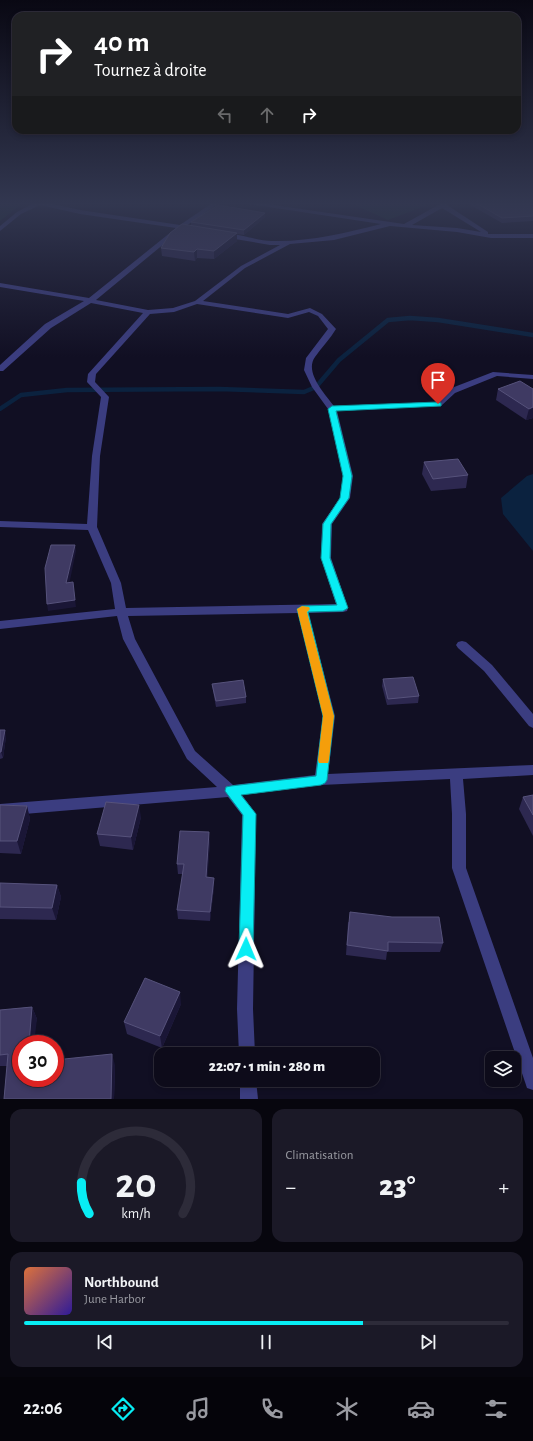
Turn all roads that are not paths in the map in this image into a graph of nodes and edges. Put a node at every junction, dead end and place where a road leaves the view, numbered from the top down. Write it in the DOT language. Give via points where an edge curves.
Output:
graph roads {
  1 [pos="148,254"];
  2 [pos="267,254"];
  3 [pos="0,285"];
  4 [pos="91,300"];
  5 [pos="197,302"];
  6 [pos="148,312"];
  7 [pos="0,369"];
  8 [pos="533,377"];
  9 [pos="332,409"];
  10 [pos="0,524"];
  11 [pos="92,527"];
  12 [pos="302,609"];
  13 [pos="121,612"];
  14 [pos="0,625"];
  15 [pos="462,645"];
  16 [pos="533,722"];
  17 [pos="533,770"];
  18 [pos="456,773"];
  19 [pos="321,780"];
  20 [pos="231,791"];
  21 [pos="0,810"];
  22 [pos="247,1047"];
  23 [pos="533,1082"];
  24 [pos="248,1087"];
  25 [pos="249,1099"];
  1 -- 4 [label="street"];
  2 -- 5 [label="street" via="243,267"];
  3 -- 4 [label="street"];
  4 -- 6 [label="street"];
  4 -- 7 [label="street" via="48,326"];
  5 -- 6 [label="street" via="174,310"];
  5 -- 9 [label="street" via="288,316 310,310 320,315 332,329 310,358 308,370"];
  6 -- 11 [label="street" via="92,374 91,382 105,397 96,456"];
  8 -- 9 [label="street" via="496,374 452,390 438,404"];
  9 -- 12 [label="street" via="348,476 344,498 327,524 326,558 343,608"];
  10 -- 11 [label="street"];
  11 -- 13 [label="street" via="116,583"];
  12 -- 13 [label="street"];
  12 -- 19 [label="street" via="329,716"];
  13 -- 14 [label="street"];
  13 -- 20 [label="street" via="129,639 191,755"];
  15 -- 16 [label="street" via="488,668"];
  17 -- 18 [label="street"];
  18 -- 19 [label="street"];
  18 -- 23 [label="street" via="460,814 459,868"];
  19 -- 20 [label="street"];
  20 -- 21 [label="street"];
  20 -- 22 [label="street" via="249,814 245,1009"];
  24 -- 25 [label="street"];
}
